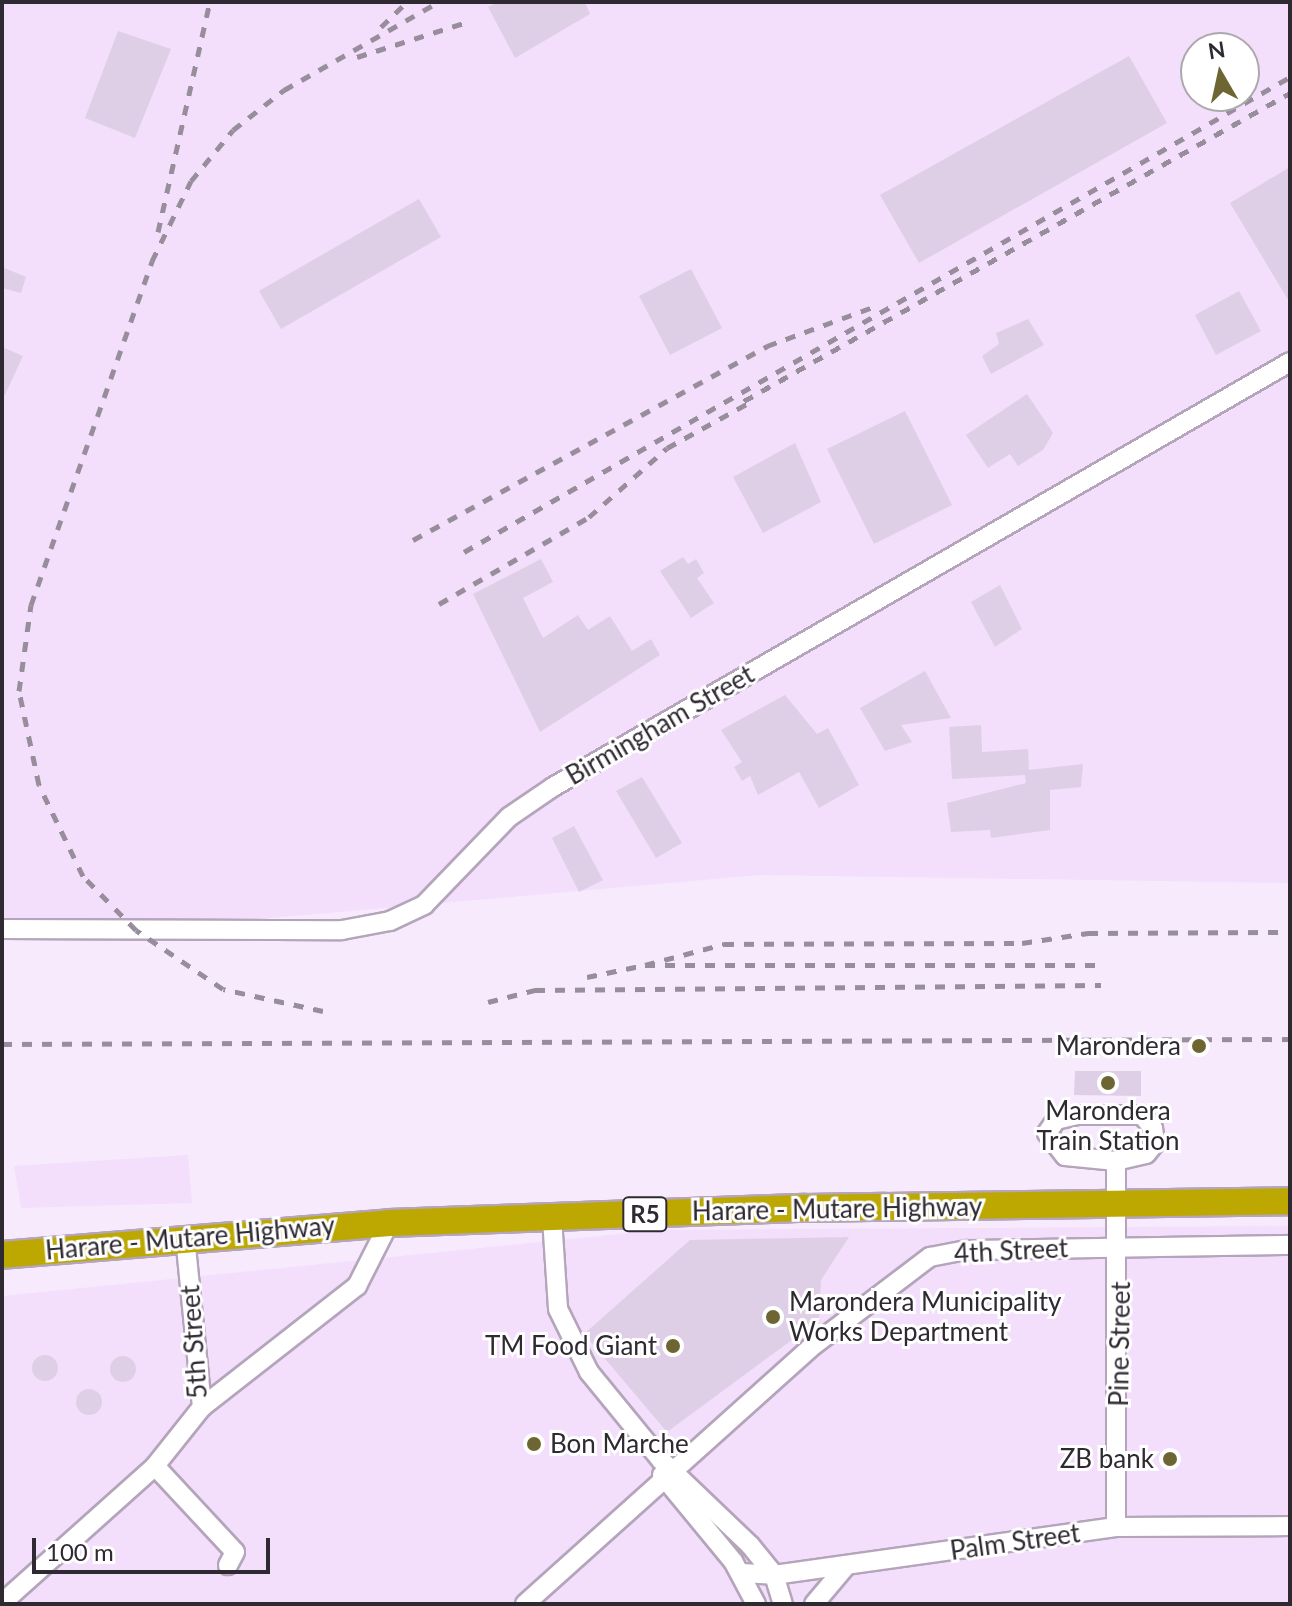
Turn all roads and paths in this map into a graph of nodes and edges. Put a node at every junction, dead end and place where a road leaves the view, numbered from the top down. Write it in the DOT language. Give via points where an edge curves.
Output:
graph roads {
  1 [pos="1290,362"];
  2 [pos="2,929"];
  3 [pos="1116,1161"];
  4 [pos="1290,1201"];
  5 [pos="1119,1204"];
  6 [pos="552,1218"];
  7 [pos="389,1223"];
  8 [pos="185,1238"];
  9 [pos="1121,1245"];
  10 [pos="1290,1245"];
  11 [pos="2,1255"];
  12 [pos="202,1407"];
  13 [pos="155,1466"];
  14 [pos="672,1477"];
  15 [pos="1290,1526"];
  16 [pos="1116,1527"];
  17 [pos="228,1565"];
  18 [pos="847,1565"];
  19 [pos="741,1573"];
  20 [pos="774,1575"];
  21 [pos="2,1603"];
  22 [pos="525,1604"];
  23 [pos="756,1604"];
  24 [pos="783,1604"];
  25 [pos="814,1604"];
  1 -- 2 [label="street, Birmingham Street" via="553,787 509,817 424,905 390,921 342,930"];
  3 -- 3 [label="street" via="1146,1154 1155,1143 1142,1115 1077,1115 1056,1120 1047,1133 1065,1156"];
  3 -- 5 [label="street, Pine Street"];
  4 -- 5 [label="highway, Harare - Mutare Highway / R5"];
  5 -- 6 [label="highway, Harare - Mutare Highway / R5"];
  5 -- 9 [label="street, Pine Street"];
  6 -- 7 [label="highway, Harare - Mutare Highway / R5"];
  6 -- 14 [label="street" via="555,1288 568,1334 589,1372"];
  7 -- 8 [label="highway, Harare - Mutare Highway / R5"];
  7 -- 12 [label="street" via="357,1286"];
  8 -- 11 [label="highway, Harare - Mutare Highway / R5"];
  8 -- 12 [label="street, 5th Street"];
  9 -- 10 [label="street, 4th Street"];
  9 -- 14 [label="street, 4th Street" via="967,1250 930,1257 810,1348"];
  9 -- 16 [label="street, Pine Street"];
  12 -- 13 [label="street, 5th Street"];
  13 -- 17 [label="street" via="235,1552"];
  13 -- 21 [label="street, 5th Street"];
  14 -- 19 [label="street"];
  14 -- 20 [label="street"];
  14 -- 22 [label="street, 4th Street"];
  15 -- 16 [label="street, Palm Street"];
  16 -- 18 [label="street, Palm Street"];
  18 -- 20 [label="street, Palm Street"];
  18 -- 25 [label="street"];
  19 -- 20 [label="street, Palm Street"];
  19 -- 23 [label="street"];
  20 -- 24 [label="street"];
}
